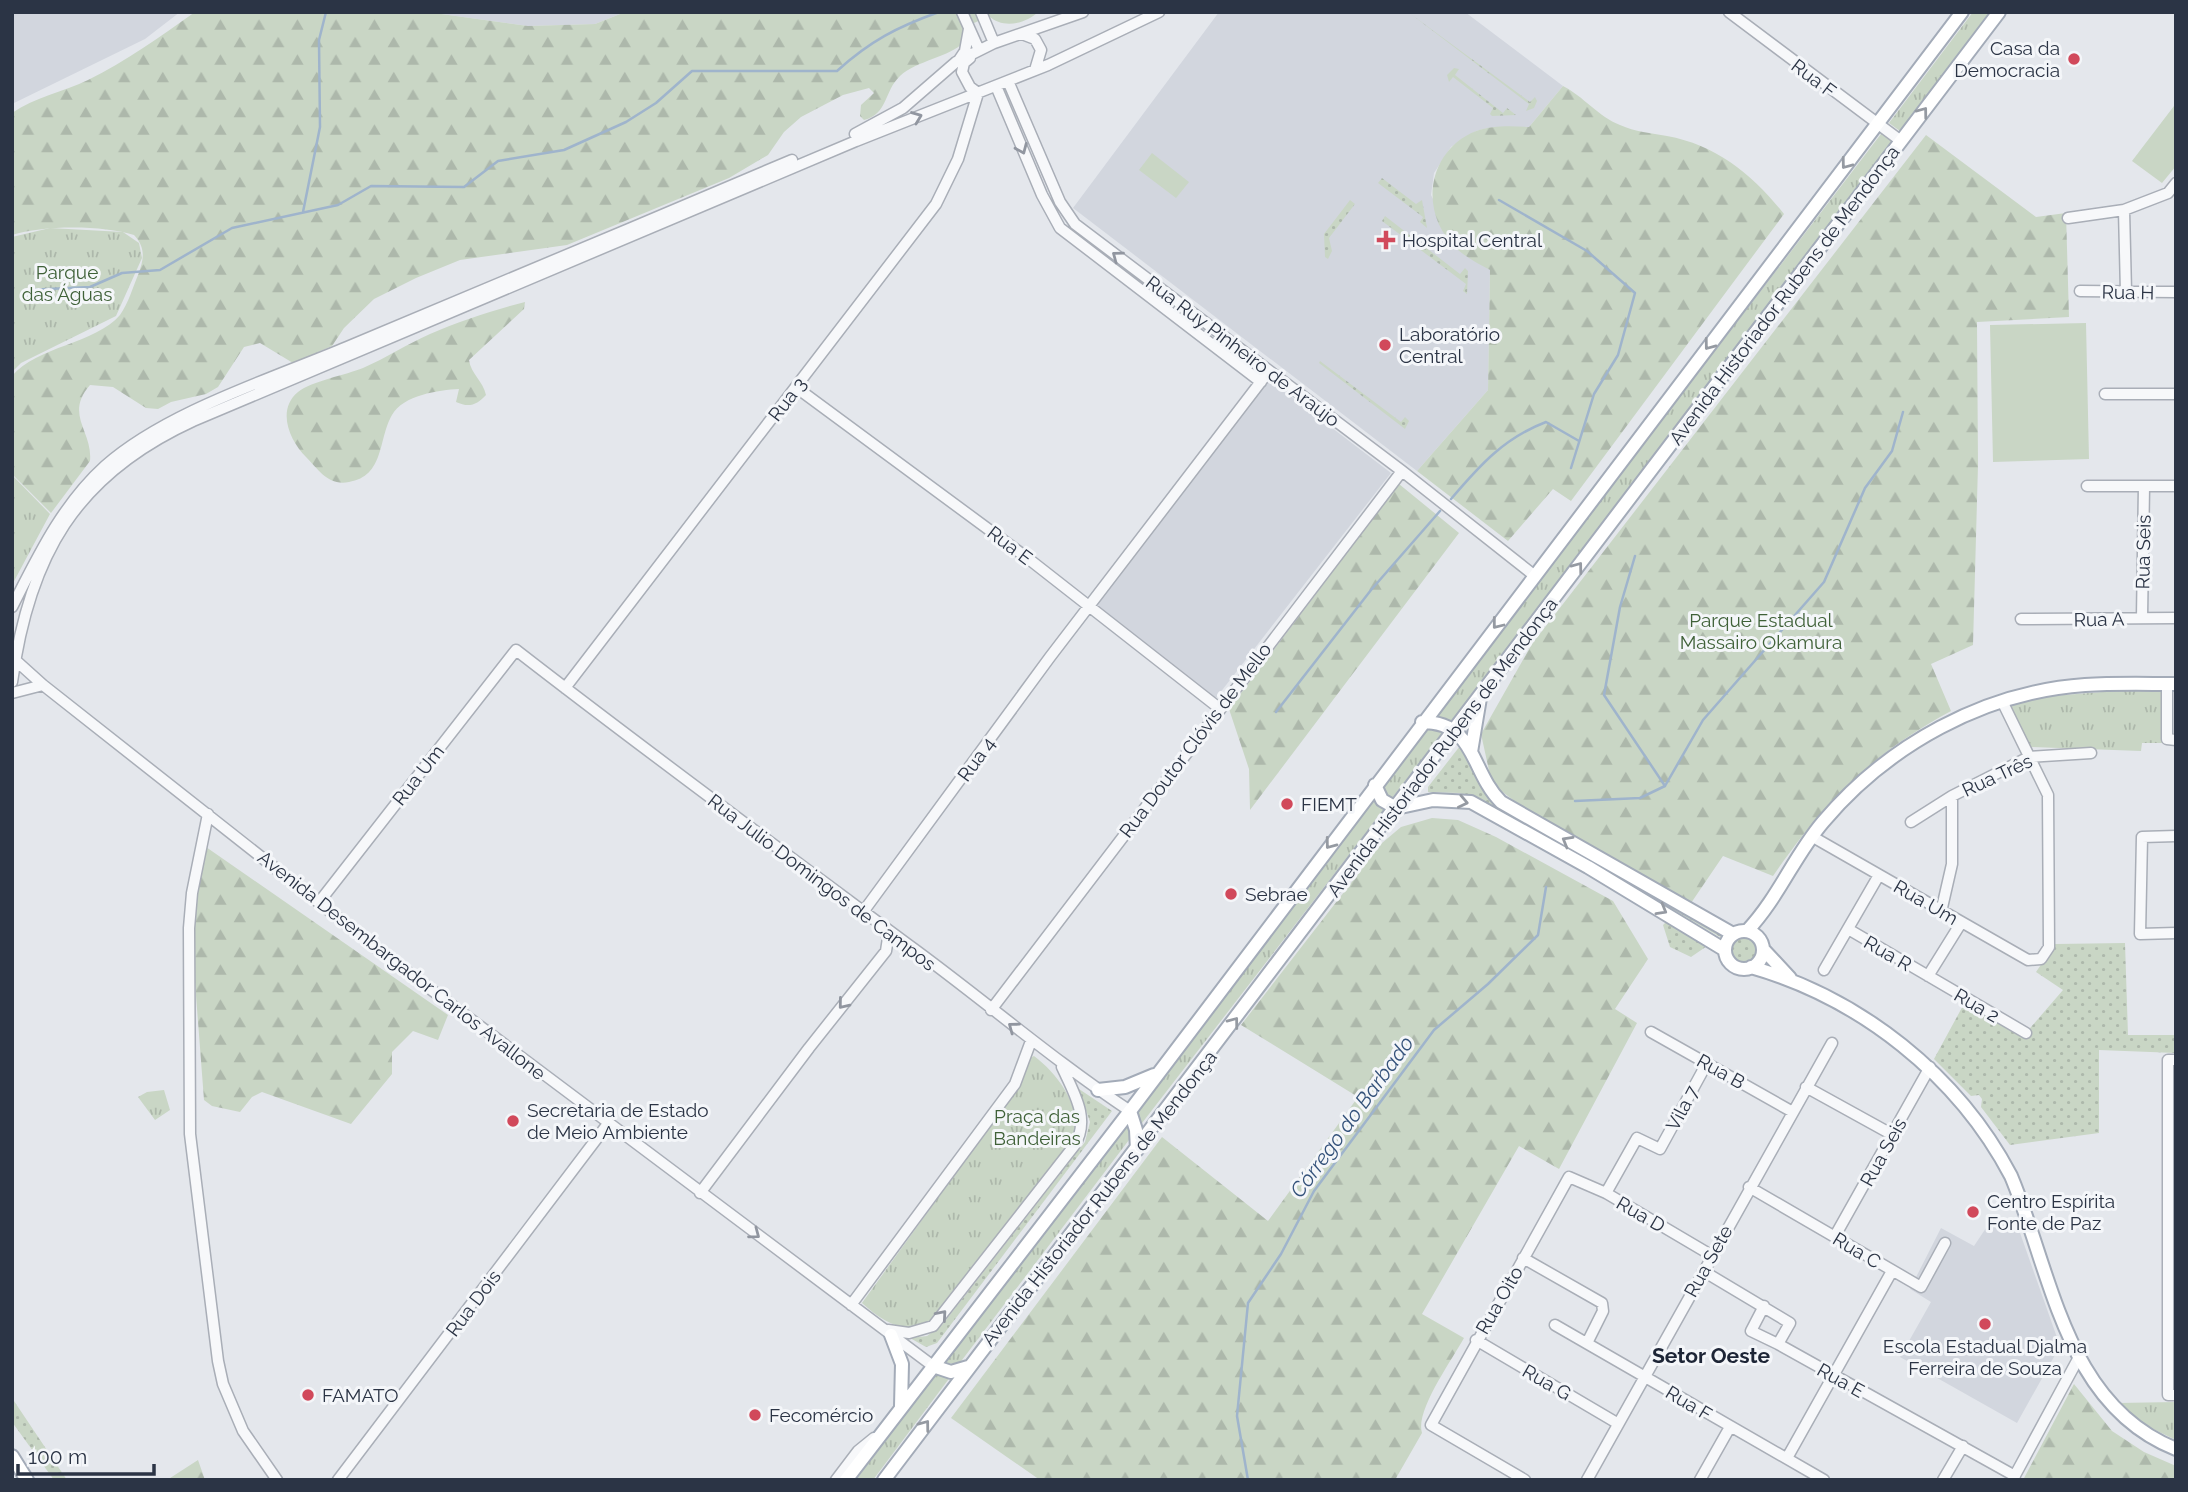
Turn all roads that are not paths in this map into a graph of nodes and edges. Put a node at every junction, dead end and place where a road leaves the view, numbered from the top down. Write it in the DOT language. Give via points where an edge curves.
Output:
graph roads {
  1 [pos="962,12"];
  2 [pos="981,12"];
  3 [pos="1083,12"];
  4 [pos="1159,12"];
  5 [pos="1729,12"];
  6 [pos="1962,12"];
  7 [pos="1999,12"];
  8 [pos="969,28"];
  9 [pos="1018,34"];
  10 [pos="994,43"];
  11 [pos="977,51"];
  12 [pos="958,61"];
  13 [pos="1035,70"];
  14 [pos="1008,81"];
  15 [pos="996,86"];
  16 [pos="978,93"];
  17 [pos="1876,125"];
  18 [pos="1901,141"];
  19 [pos="2176,183"];
  20 [pos="2172,193"];
  21 [pos="2124,210"];
  22 [pos="2068,218"];
  23 [pos="2080,291"];
  24 [pos="2126,292"];
  25 [pos="2176,292"];
  26 [pos="1269,372"];
  27 [pos="1261,382"];
  28 [pos="797,388"];
  29 [pos="2105,394"];
  30 [pos="2176,394"];
  31 [pos="1402,471"];
  32 [pos="2144,485"];
  33 [pos="2087,486"];
  34 [pos="2176,486"];
  35 [pos="1535,576"];
  36 [pos="1089,606"];
  37 [pos="12,607"];
  38 [pos="2142,618"];
  39 [pos="2176,618"];
  40 [pos="2021,619"];
  41 [pos="20,628"];
  42 [pos="516,650"];
  43 [pos="14,658"];
  44 [pos="26,667"];
  45 [pos="12,682"];
  46 [pos="2171,684"];
  47 [pos="43,685"];
  48 [pos="565,688"];
  49 [pos="12,693"];
  50 [pos="1480,695"];
  51 [pos="2002,701"];
  52 [pos="1219,708"];
  53 [pos="1422,722"];
  54 [pos="1454,729"];
  55 [pos="2176,740"];
  56 [pos="1471,752"];
  57 [pos="2091,753"];
  58 [pos="2029,757"];
  59 [pos="1375,785"];
  60 [pos="1952,796"];
  61 [pos="1396,808"];
  62 [pos="208,814"];
  63 [pos="1911,822"];
  64 [pos="2176,836"];
  65 [pos="1813,837"];
  66 [pos="1591,862"];
  67 [pos="1879,875"];
  68 [pos="320,901"];
  69 [pos="1767,911"];
  70 [pos="863,912"];
  71 [pos="1941,912"];
  72 [pos="1961,923"];
  73 [pos="881,925"];
  74 [pos="1848,929"];
  75 [pos="1747,931"];
  76 [pos="2176,933"];
  77 [pos="1733,934"];
  78 [pos="912,947"];
  79 [pos="1763,947"];
  80 [pos="1725,950"];
  81 [pos="886,951"];
  82 [pos="1751,967"];
  83 [pos="1824,970"];
  84 [pos="1928,976"];
  85 [pos="1790,978"];
  86 [pos="991,1010"];
  87 [pos="1651,1032"];
  88 [pos="2026,1033"];
  89 [pos="1031,1041"];
  90 [pos="1832,1043"];
  91 [pos="2172,1060"];
  92 [pos="1707,1063"];
  93 [pos="1061,1065"];
  94 [pos="1930,1067"];
  95 [pos="1158,1074"];
  96 [pos="1807,1087"];
  97 [pos="1098,1090"];
  98 [pos="1130,1111"];
  99 [pos="1791,1111"];
  100 [pos="607,1125"];
  101 [pos="1893,1135"];
  102 [pos="1137,1150"];
  103 [pos="2172,1160"];
  104 [pos="1569,1177"];
  105 [pos="1749,1187"];
  106 [pos="700,1193"];
  107 [pos="1606,1193"];
  108 [pos="1835,1236"];
  109 [pos="1945,1243"];
  110 [pos="2172,1254"];
  111 [pos="1711,1255"];
  112 [pos="1523,1258"];
  113 [pos="1703,1271"];
  114 [pos="1892,1271"];
  115 [pos="851,1305"];
  116 [pos="1764,1306"];
  117 [pos="1555,1325"];
  118 [pos="886,1331"];
  119 [pos="1476,1340"];
  120 [pos="1588,1341"];
  121 [pos="1778,1344"];
  122 [pos="2078,1359"];
  123 [pos="933,1366"];
  124 [pos="968,1367"];
  125 [pos="1645,1376"];
  126 [pos="1834,1377"];
  127 [pos="2172,1395"];
  128 [pos="900,1408"];
  129 [pos="1617,1423"];
  130 [pos="1730,1427"];
  131 [pos="880,1433"];
  132 [pos="1964,1446"];
  133 [pos="2176,1449"];
  134 [pos="12,1456"];
  135 [pos="1787,1458"];
  136 [pos="2014,1478"];
  137 [pos="27,1480"];
  138 [pos="277,1480"];
  139 [pos="338,1480"];
  140 [pos="836,1480"];
  141 [pos="846,1480"];
  142 [pos="884,1480"];
  143 [pos="1525,1480"];
  144 [pos="1587,1480"];
  145 [pos="1700,1480"];
  146 [pos="1824,1480"];
  147 [pos="1943,1480"];
  1 -- 8 [label="street"];
  2 -- 10 [label="street"];
  3 -- 9 [label="street"];
  4 -- 13 [label="street"];
  5 -- 17 [label="street, Rua F"];
  6 -- 17 [label="main road, Avenida Historiador Rubens de Mendonça"];
  18 -- 7 [label="main road, Avenida Historiador Rubens de Mendonça, one-way"];
  8 -- 11 [label="street"];
  8 -- 12 [label="street"];
  9 -- 10 [label="street"];
  9 -- 13 [label="street" via="1037,41 1041,50"];
  10 -- 11 [label="street"];
  11 -- 12 [label="street"];
  11 -- 16 [label="street" via="964,63 962,72"];
  12 -- 37 [label="street" via="903,108 871,127 146,436 105,466 74,499"];
  13 -- 14 [label="street"];
  14 -- 15 [label="street"];
  26 -- 14 [label="street, Rua Ruy Pinheiro de Araújo, one-way" via="1075,224 1060,202"];
  15 -- 16 [label="street"];
  15 -- 27 [label="street, Rua Ruy Pinheiro de Araújo, one-way" via="1060,228"];
  16 -- 28 [label="street, Rua 3" via="958,159 936,204"];
  41 -- 16 [label="street, one-way" via="33,583 68,518 113,469 165,434"];
  17 -- 18 [label="street, Rua F"];
  17 -- 35 [label="main road, Avenida Historiador Rubens de Mendonça, one-way"];
  50 -- 18 [label="main road, Avenida Historiador Rubens de Mendonça, one-way"];
  19 -- 20 [label="street"];
  20 -- 21 [label="street"];
  21 -- 22 [label="street"];
  21 -- 24 [label="street"];
  23 -- 24 [label="street, Rua H"];
  24 -- 25 [label="street, Rua H"];
  26 -- 27 [label="street, Rua 4"];
  26 -- 31 [label="street, Rua Ruy Pinheiro de Araújo"];
  27 -- 36 [label="street, Rua 4"];
  28 -- 36 [label="street, Rua E"];
  28 -- 48 [label="street, Rua 3"];
  29 -- 30 [label="street"];
  31 -- 35 [label="street, Rua Ruy Pinheiro de Araújo"];
  31 -- 52 [label="street, Rua Doutor Clóvis de Mello"];
  32 -- 33 [label="street"];
  32 -- 34 [label="street"];
  32 -- 38 [label="street, Rua Seis"];
  35 -- 53 [label="main road, Avenida Historiador Rubens de Mendonça, one-way"];
  36 -- 52 [label="street, Rua E"];
  36 -- 70 [label="street, Rua 4"];
  38 -- 39 [label="street, Rua A"];
  38 -- 40 [label="street, Rua A"];
  41 -- 43 [label="street"];
  41 -- 44 [label="street"];
  42 -- 48 [label="street, Rua Julio Domingos de Campos"];
  42 -- 68 [label="street, Rua Um"];
  43 -- 44 [label="street, Avenida Desembargador Carlos Avallone"];
  43 -- 45 [label="street"];
  44 -- 47 [label="street, Avenida Desembargador Carlos Avallone"];
  46 -- 51 [label="main road" via="2085,685"];
  46 -- 55 [label="street" via="2167,739"];
  47 -- 49 [label="street"];
  47 -- 62 [label="street, Avenida Desembargador Carlos Avallone"];
  48 -- 70 [label="street, Rua Julio Domingos de Campos"];
  50 -- 54 [label="main road, Avenida Historiador Rubens de Mendonça"];
  50 -- 56 [label="main road"];
  51 -- 58 [label="street"];
  51 -- 65 [label="main road" via="1959,717 1888,760 1829,815"];
  52 -- 86 [label="street, Rua Doutor Clóvis de Mello"];
  53 -- 54 [label="main road"];
  53 -- 59 [label="main road, Avenida Historiador Rubens de Mendonça"];
  54 -- 56 [label="main road"];
  54 -- 61 [label="main road, Avenida Historiador Rubens de Mendonça"];
  66 -- 56 [label="main road, one-way" via="1501,802 1481,778"];
  57 -- 58 [label="street, Rua Três"];
  58 -- 60 [label="street, Rua Três"];
  58 -- 72 [label="street, Rua Um" via="2045,785 2050,813 2049,947 2041,959 2028,960"];
  59 -- 61 [label="main road" via="1382,800"];
  59 -- 95 [label="main road, Avenida Historiador Rubens de Mendonça, one-way"];
  60 -- 63 [label="street, Rua Três"];
  60 -- 71 [label="street" via="1952,863"];
  61 -- 66 [label="main road, one-way" via="1433,800 1471,802"];
  102 -- 61 [label="main road, Avenida Historiador Rubens de Mendonça, one-way"];
  62 -- 68 [label="street, Avenida Desembargador Carlos Avallone"];
  62 -- 138 [label="street" via="189,928 193,1168 223,1384 243,1432"];
  64 -- 76 [label="street" via="2142,837 2140,934"];
  65 -- 67 [label="street, Rua Um"];
  65 -- 69 [label="main road"];
  66 -- 77 [label="main road"];
  66 -- 80 [label="main road, one-way"];
  67 -- 71 [label="street, Rua Um"];
  67 -- 74 [label="street, Rua R"];
  68 -- 100 [label="street, Avenida Desembargador Carlos Avallone"];
  69 -- 75 [label="main road"];
  69 -- 79 [label="main road"];
  70 -- 73 [label="street, Rua Julio Domingos de Campos"];
  71 -- 72 [label="street, Rua Um"];
  72 -- 84 [label="street"];
  73 -- 78 [label="street, Rua Julio Domingos de Campos"];
  73 -- 81 [label="street" via="888,938"];
  74 -- 83 [label="street, Rua R"];
  74 -- 84 [label="street, Rua R"];
  75 -- 77 [label="main road"];
  75 -- 79 [label="main road" via="1757,936"];
  77 -- 80 [label="main road"];
  78 -- 81 [label="street"];
  78 -- 86 [label="street, Rua Julio Domingos de Campos"];
  79 -- 82 [label="main road" via="1760,961"];
  79 -- 85 [label="main road"];
  80 -- 82 [label="main road" via="1736,966"];
  81 -- 106 [label="street, one-way"];
  82 -- 85 [label="main road"];
  84 -- 88 [label="street, Rua 2"];
  85 -- 94 [label="main road" via="1874,1026"];
  89 -- 86 [label="street, Rua Julio Domingos de Campos, one-way"];
  87 -- 92 [label="street, Rua B"];
  89 -- 93 [label="street, Rua Julio Domingos de Campos"];
  89 -- 115 [label="street" via="1015,1084"];
  90 -- 96 [label="street, Rua Sete"];
  91 -- 103 [label="street"];
  92 -- 99 [label="street, Rua B"];
  92 -- 107 [label="street, Vila 7" via="1660,1149 1637,1138"];
  93 -- 97 [label="street, Rua Julio Domingos de Campos"];
  118 -- 93 [label="street, one-way" via="909,1333 933,1326 1080,1137 1082,1117"];
  94 -- 101 [label="street, Rua Seis"];
  94 -- 122 [label="main road" via="1976,1120 2011,1176"];
  95 -- 97 [label="main road" via="1125,1087"];
  95 -- 98 [label="main road, Avenida Historiador Rubens de Mendonça"];
  96 -- 99 [label="street, Rua Sete"];
  96 -- 101 [label="street"];
  97 -- 98 [label="street, Rua Julio Domingos de Campos"];
  98 -- 102 [label="main road"];
  98 -- 123 [label="main road, Avenida Historiador Rubens de Mendonça"];
  99 -- 105 [label="street, Rua Sete"];
  100 -- 106 [label="street, Avenida Desembargador Carlos Avallone"];
  100 -- 139 [label="street, Rua Dois"];
  101 -- 108 [label="street, Rua Seis"];
  102 -- 124 [label="main road, Avenida Historiador Rubens de Mendonça"];
  103 -- 110 [label="street"];
  104 -- 107 [label="street, Rua D"];
  104 -- 112 [label="street, Rua Oito"];
  105 -- 108 [label="street, Rua C"];
  105 -- 111 [label="street, Rua Sete"];
  106 -- 115 [label="street, Avenida Desembargador Carlos Avallone, one-way"];
  107 -- 111 [label="street, Rua D"];
  108 -- 114 [label="street, Rua C"];
  109 -- 114 [label="street, Rua C" via="1921,1287"];
  110 -- 127 [label="street"];
  111 -- 113 [label="street, Rua Sete"];
  112 -- 119 [label="street, Rua Oito"];
  112 -- 120 [label="street" via="1602,1303 1603,1311"];
  113 -- 116 [label="street"];
  113 -- 125 [label="street, Rua Sete"];
  114 -- 126 [label="street"];
  115 -- 118 [label="street, Avenida Desembargador Carlos Avallone"];
  116 -- 121 [label="street" via="1790,1323"];
  116 -- 121 [label="street, Rua E" via="1751,1331"];
  117 -- 120 [label="street, Rua F"];
  118 -- 123 [label="street, Avenida Desembargador Carlos Avallone"];
  118 -- 128 [label="main road" via="902,1364"];
  119 -- 129 [label="street, Rua G"];
  119 -- 143 [label="street, Rua Oito" via="1431,1425"];
  120 -- 125 [label="street, Rua F"];
  121 -- 126 [label="street, Rua E"];
  122 -- 133 [label="main road" via="2116,1410"];
  122 -- 136 [label="street"];
  123 -- 124 [label="main road" via="951,1372"];
  123 -- 128 [label="main road, Avenida Historiador Rubens de Mendonça"];
  142 -- 124 [label="main road, Avenida Historiador Rubens de Mendonça, one-way"];
  125 -- 129 [label="street, Rua Sete"];
  125 -- 130 [label="street, Rua F"];
  126 -- 132 [label="street, Rua E"];
  126 -- 135 [label="street"];
  128 -- 131 [label="main road, Avenida Historiador Rubens de Mendonça"];
  129 -- 144 [label="street, Rua Sete"];
  130 -- 135 [label="street, Rua F"];
  130 -- 145 [label="street"];
  131 -- 140 [label="street, Avenida Historiador Rubens de Mendonça" via="858,1451"];
  131 -- 141 [label="main road, Avenida Historiador Rubens de Mendonça"];
  132 -- 136 [label="street, Rua E"];
  132 -- 147 [label="street"];
  134 -- 137 [label="main road"];
  135 -- 146 [label="street, Rua F"];
}
